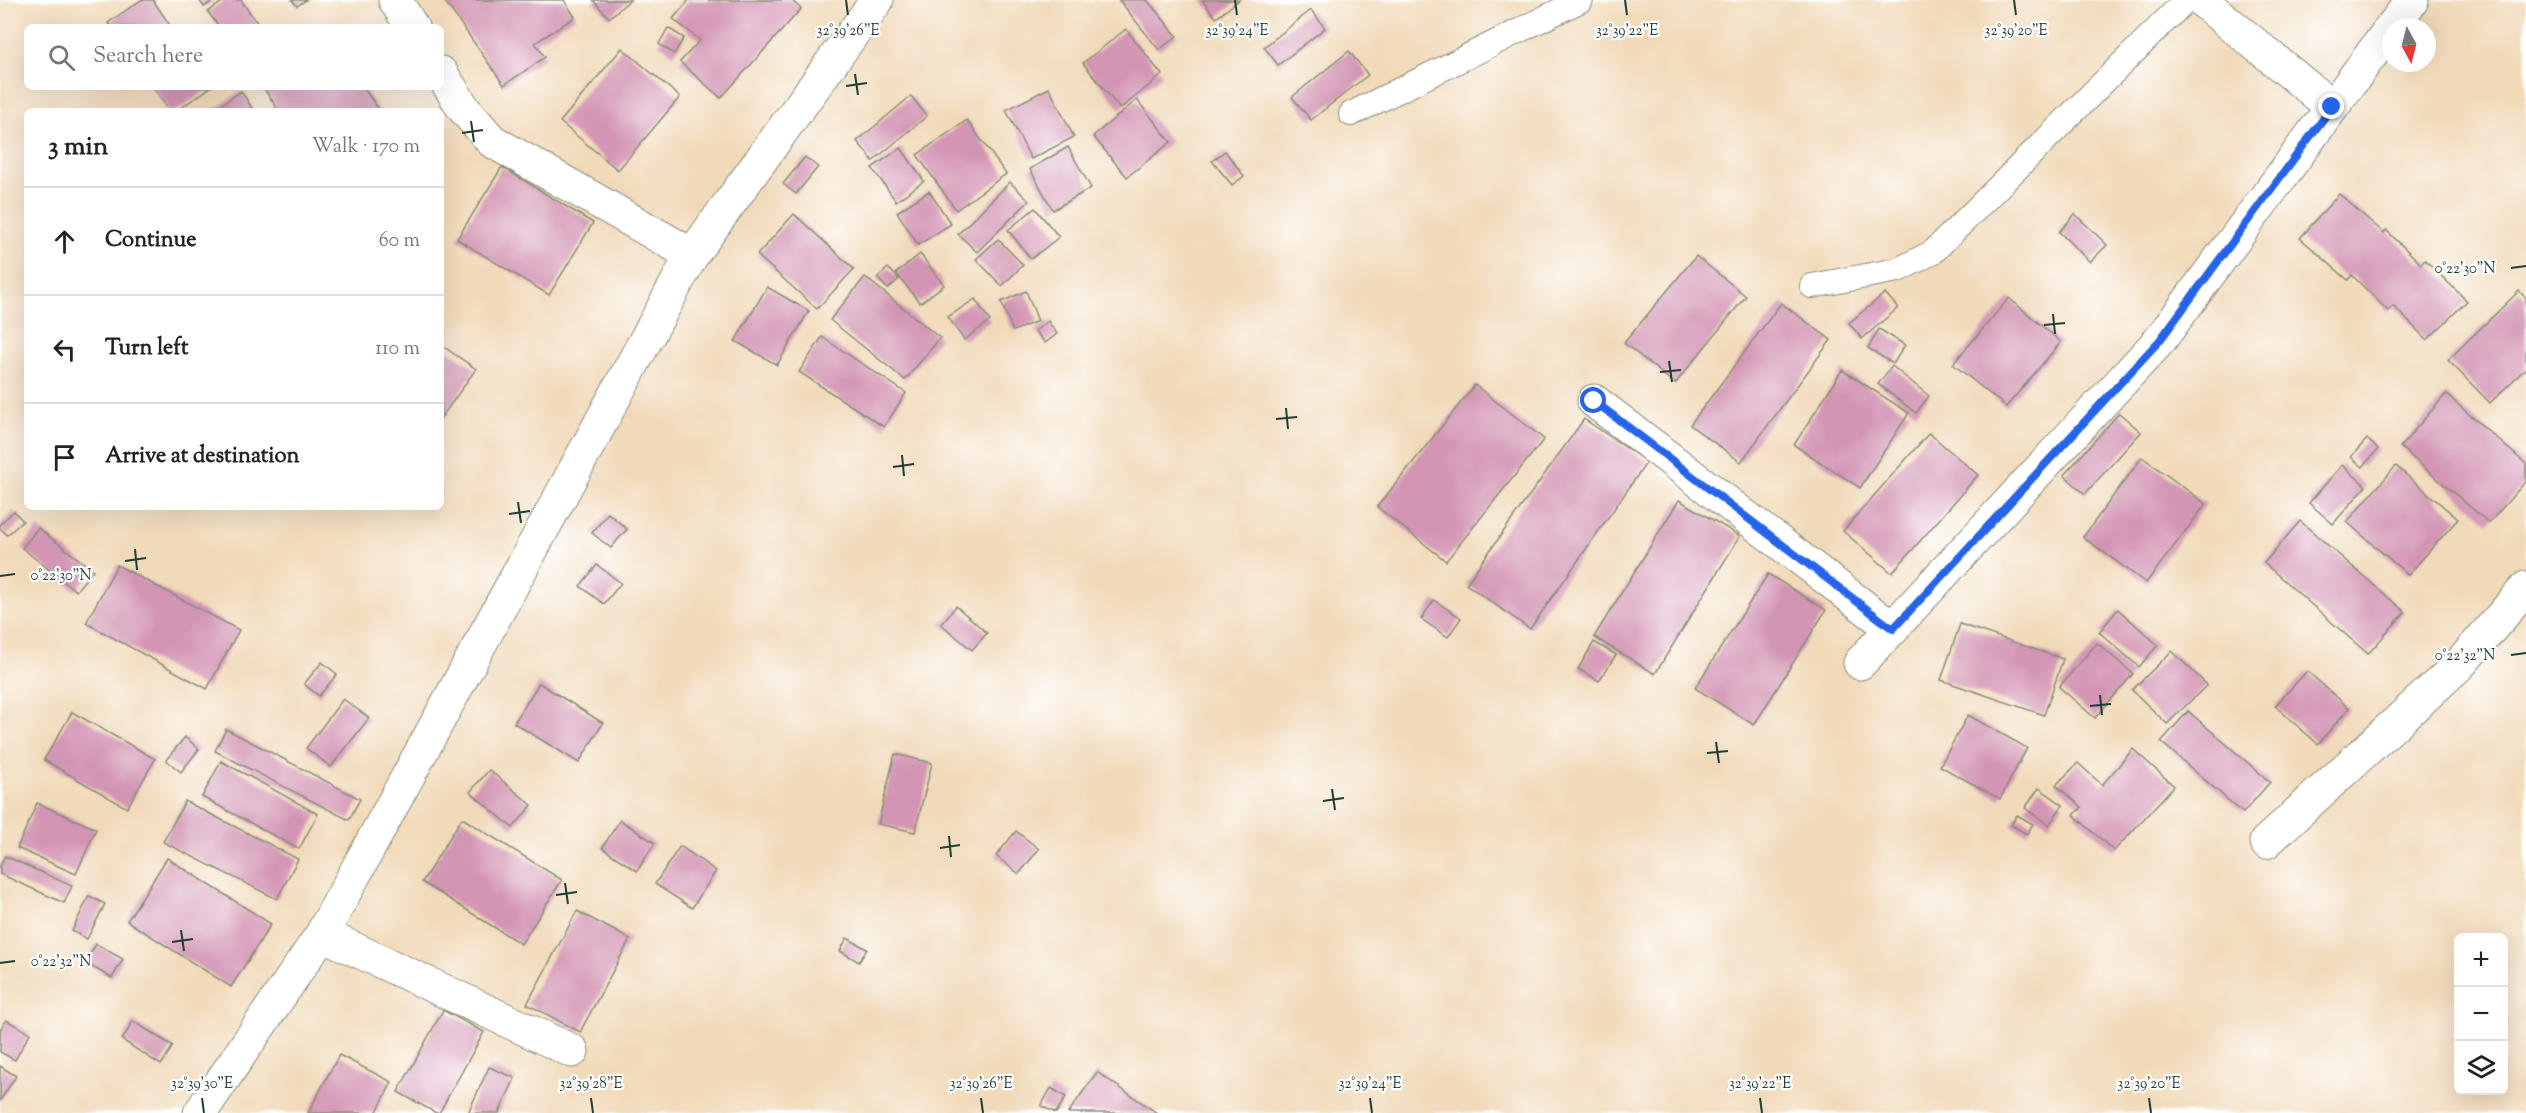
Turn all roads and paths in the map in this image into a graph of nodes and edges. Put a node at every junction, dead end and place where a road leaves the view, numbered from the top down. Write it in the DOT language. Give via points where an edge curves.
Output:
graph roads {
  1 [pos="394,0"];
  2 [pos="877,0"];
  3 [pos="1581,0"];
  4 [pos="2186,0"];
  5 [pos="2201,0"];
  6 [pos="2412,0"];
  7 [pos="2399,18"];
  8 [pos="410,24"];
  9 [pos="2382,41"];
  10 [pos="444,79"];
  11 [pos="2332,107"];
  12 [pos="1351,114"];
  13 [pos="692,255"];
  14 [pos="1812,286"];
  15 [pos="1594,401"];
  16 [pos="2526,588"];
  17 [pos="1893,629"];
  18 [pos="1860,663"];
  19 [pos="2266,842"];
  20 [pos="322,933"];
  21 [pos="572,1051"];
  22 [pos="200,1113"];
  1 -- 8 [label="street"];
  2 -- 13 [label="street"];
  3 -- 12 [label="lane"];
  4 -- 14 [label="lane" via="1933,252 1898,270"];
  5 -- 11 [label="street"];
  6 -- 7 [label="street"];
  9 -- 11 [label="street"];
  10 -- 13 [label="street" via="492,141"];
  11 -- 17 [label="street" via="2160,340"];
  13 -- 20 [label="street"];
  15 -- 17 [label="street"];
  16 -- 19 [label="street" via="2460,664"];
  17 -- 18 [label="street"];
  20 -- 21 [label="street"];
  20 -- 22 [label="street"];
}
